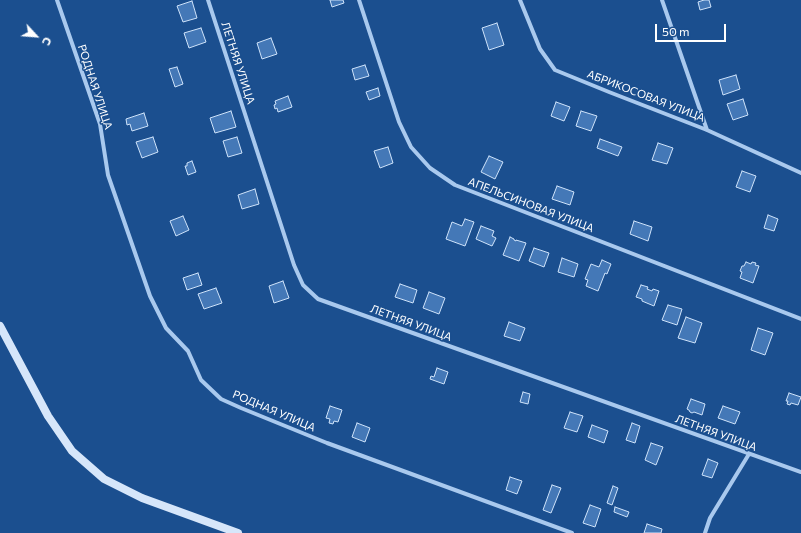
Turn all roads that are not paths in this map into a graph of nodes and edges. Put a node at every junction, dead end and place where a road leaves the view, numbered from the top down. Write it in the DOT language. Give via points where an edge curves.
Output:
graph roads {
  1 [pos="57,0"];
  2 [pos="208,0"];
  3 [pos="359,0"];
  4 [pos="520,0"];
  5 [pos="662,0"];
  6 [pos="707,130"];
  7 [pos="801,173"];
  8 [pos="801,319"];
  9 [pos="0,326"];
  10 [pos="749,454"];
  11 [pos="801,472"];
  12 [pos="238,533"];
  13 [pos="572,533"];
  14 [pos="705,533"];
  1 -- 13 [label="street, РОДНАЯ УЛИЦА" via="100,124 108,175 150,296 166,328 188,351 201,380 221,399 241,408 327,443"];
  2 -- 10 [label="street, ЛЕТНЯЯ УЛИЦА" via="294,265 303,284 318,299"];
  3 -- 8 [label="street, АПЕЛЬСИНОВАЯ УЛИЦА" via="399,122 411,147 430,168 455,185"];
  4 -- 6 [label="street, АБРИКОСОВАЯ УЛИЦА" via="540,49 555,70"];
  5 -- 6 [label="street"];
  6 -- 7 [label="street, АБРИКОСОВАЯ УЛИЦА"];
  9 -- 12 [label="main road" via="48,416 72,451 104,479 142,498"];
  10 -- 11 [label="street, ЛЕТНЯЯ УЛИЦА"];
  10 -- 14 [label="street" via="710,518"];
}
